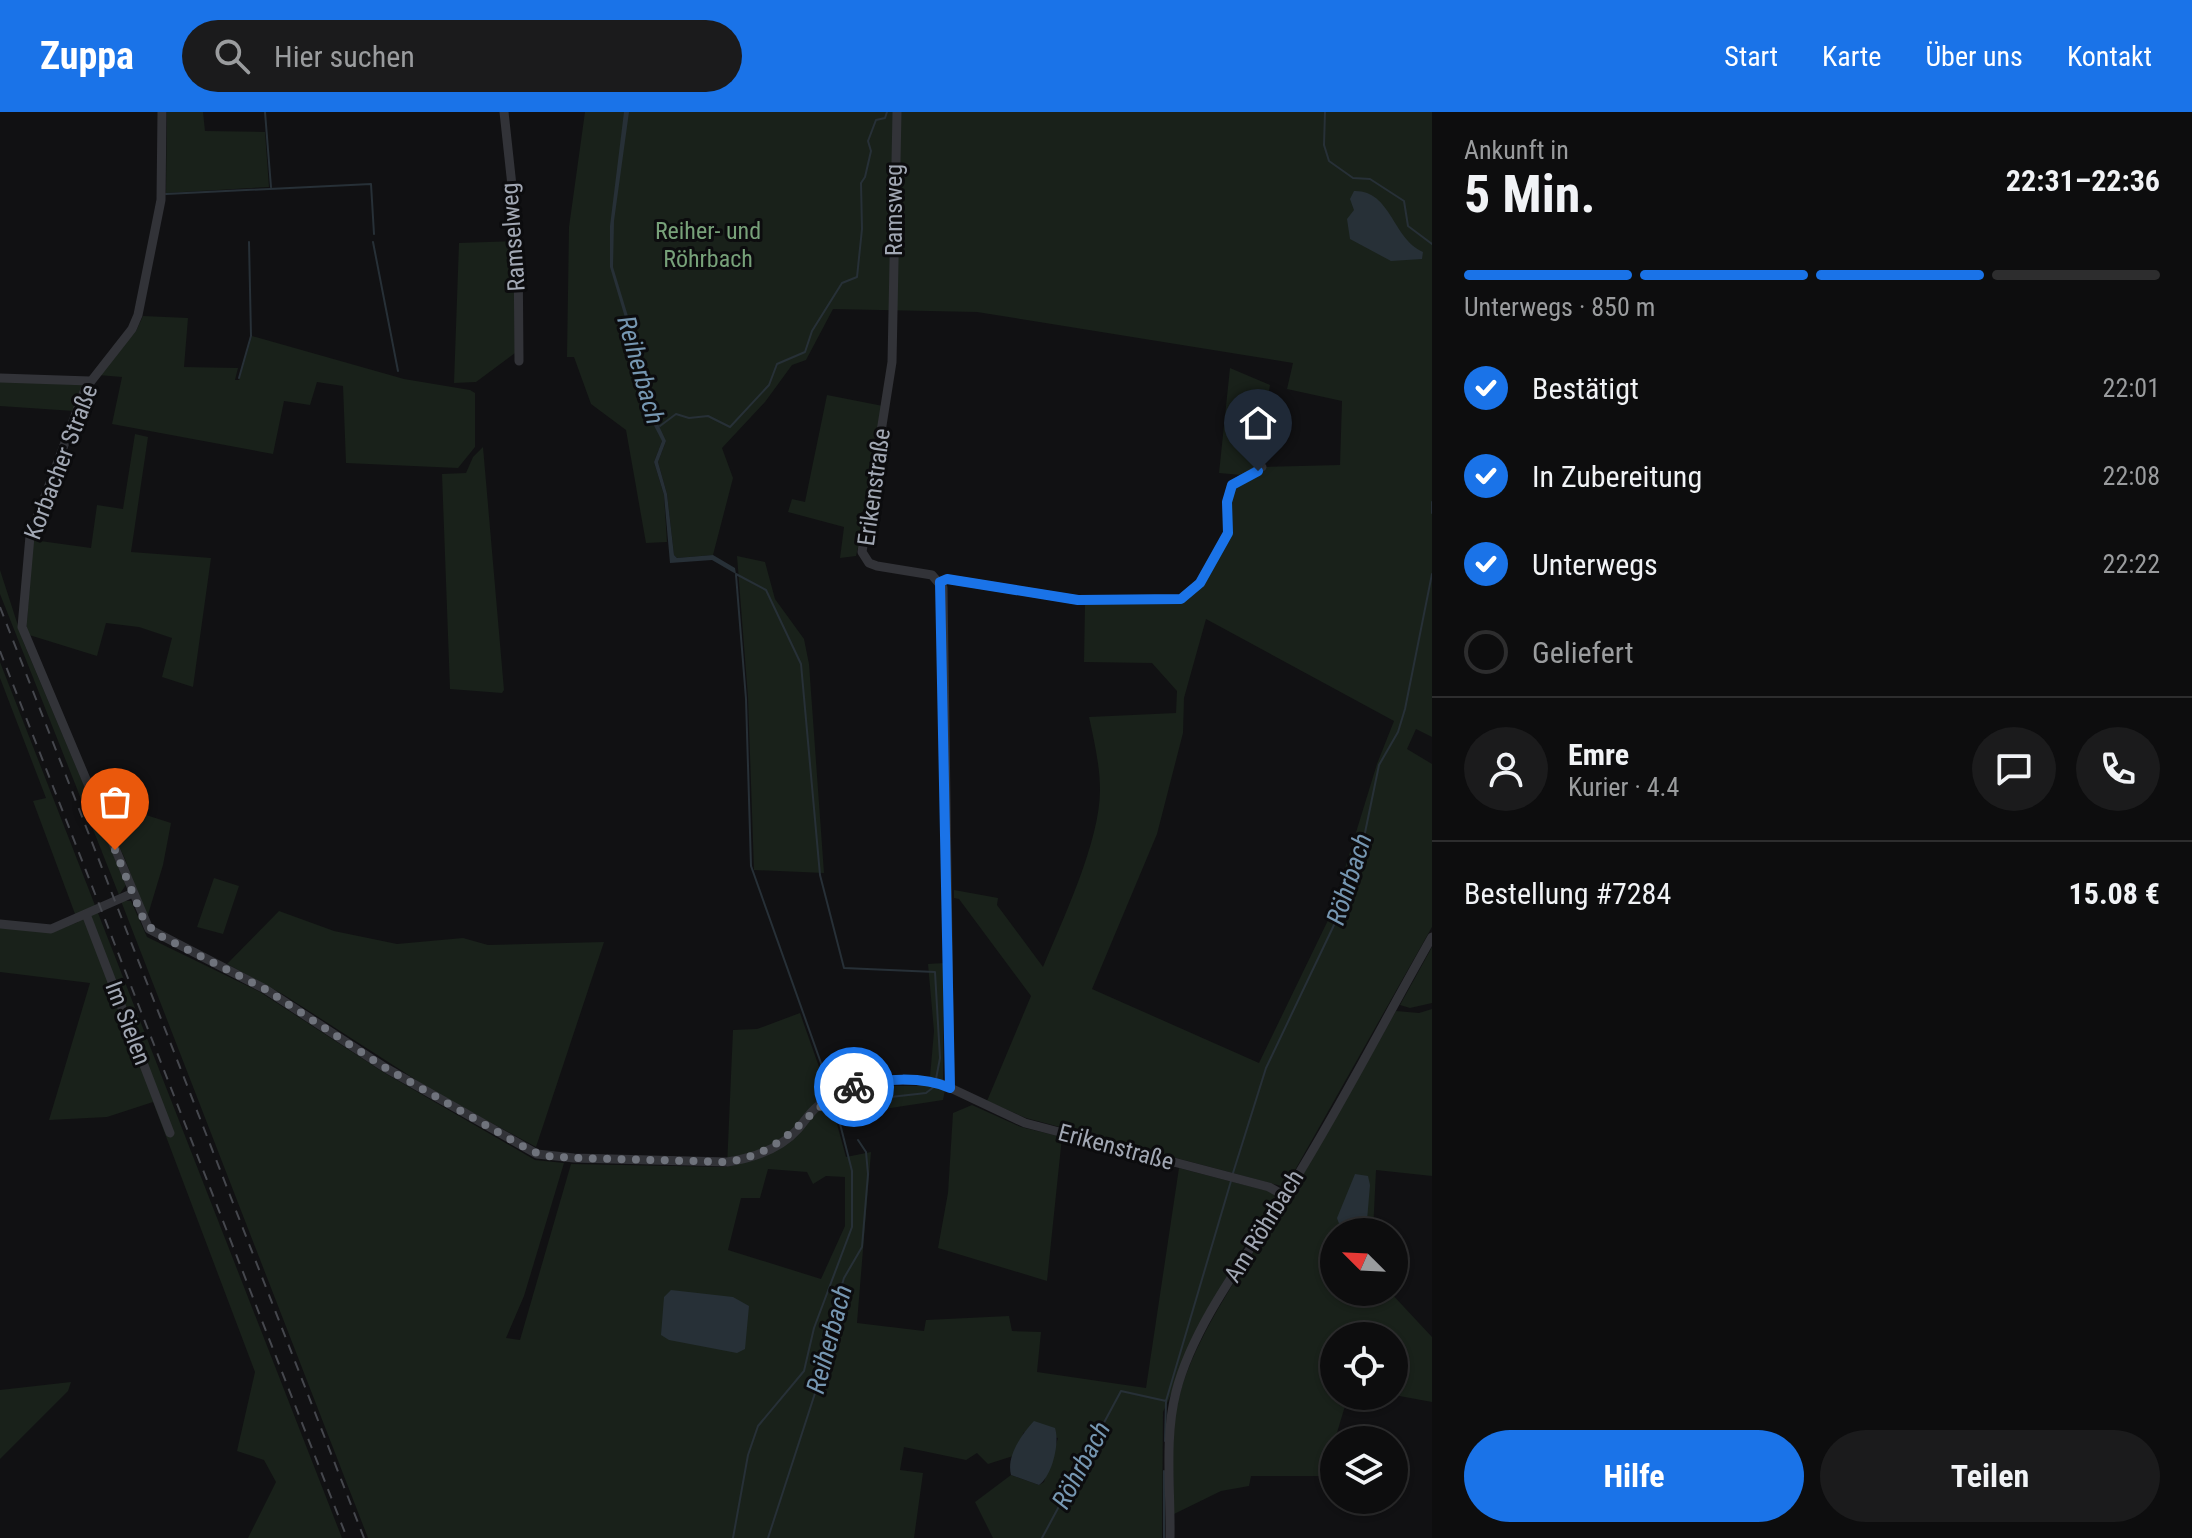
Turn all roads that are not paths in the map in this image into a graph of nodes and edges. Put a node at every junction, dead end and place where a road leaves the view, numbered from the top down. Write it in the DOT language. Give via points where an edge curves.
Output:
graph roads {
  1 [pos="162,112"];
  2 [pos="504,112"];
  3 [pos="897,112"];
  4 [pos="893,308"];
  5 [pos="519,361"];
  6 [pos="0,378"];
  7 [pos="90,381"];
  8 [pos="1262,467"];
  9 [pos="940,582"];
  10 [pos="133,893"];
  11 [pos="86,914"];
  12 [pos="0,924"];
  13 [pos="1432,937"];
  14 [pos="946,1086"];
  15 [pos="170,1133"];
  16 [pos="537,1154"];
  17 [pos="1285,1196"];
  18 [pos="1170,1538"];
  1 -- 7 [label="street, Korbacher Straße" via="161,200 138,315"];
  2 -- 5 [label="street, Ramselweg" via="518,241"];
  3 -- 4 [label="street, Ramsweg"];
  4 -- 9 [label="street, Erikenstraße" via="889,385 862,552 877,566 932,575"];
  6 -- 7 [label="street"];
  7 -- 10 [label="street, Korbacher Straße" via="30,536 22,627"];
  8 -- 9 [label="street" via="1232,485 1228,533 1200,583 1181,599 1078,600"];
  9 -- 14 [label="street"];
  10 -- 11 [label="street"];
  10 -- 16 [label="street, Korbacher Straße" via="155,933 250,980 384,1067"];
  11 -- 12 [label="street" via="46,930"];
  11 -- 15 [label="street, Im Sielen"];
  13 -- 17 [label="street, Am Röhrbach"];
  14 -- 16 [label="street, Erikenstraße" via="881,1081 832,1097 787,1139 749,1159"];
  14 -- 17 [label="street, Erikenstraße" via="1025,1123 1269,1187"];
  17 -- 18 [label="street, Am Röhrbach" via="1221,1296 1176,1391"];
}
